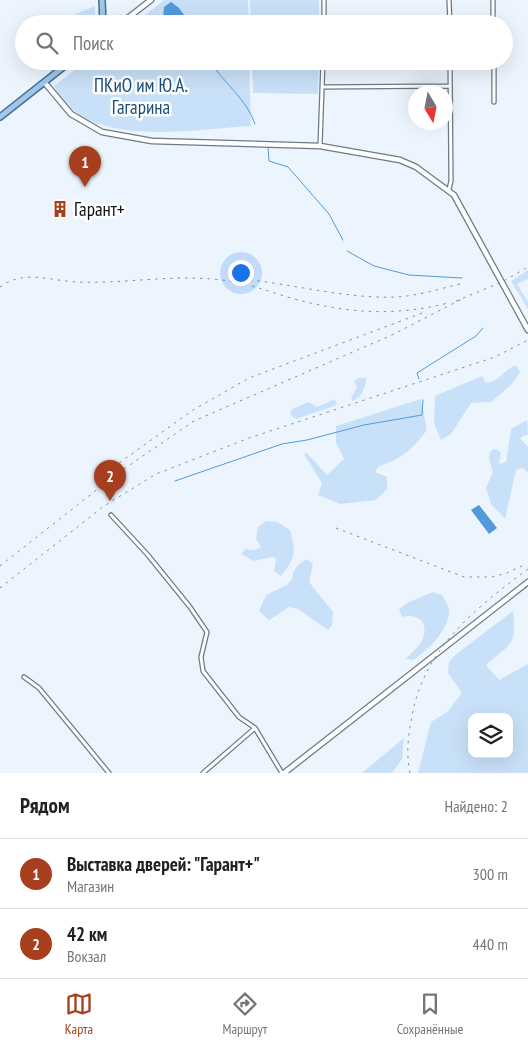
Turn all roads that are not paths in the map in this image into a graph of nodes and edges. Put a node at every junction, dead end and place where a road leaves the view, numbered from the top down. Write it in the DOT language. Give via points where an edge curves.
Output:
graph roads {
  1 [pos="102,0"];
  2 [pos="151,0"];
  3 [pos="324,0"];
  4 [pos="450,0"];
  5 [pos="493,0"];
  6 [pos="103,15"];
  7 [pos="132,15"];
  8 [pos="324,15"];
  9 [pos="450,15"];
  10 [pos="493,15"];
  11 [pos="60,70"];
  12 [pos="324,70"];
  13 [pos="450,70"];
  14 [pos="494,70"];
  15 [pos="45,82"];
  16 [pos="450,85"];
  17 [pos="408,86"];
  18 [pos="323,87"];
  19 [pos="494,102"];
  20 [pos="0,117"];
  21 [pos="450,130"];
  22 [pos="320,146"];
  23 [pos="448,189"];
  24 [pos="528,330"];
  25 [pos="111,515"];
  26 [pos="528,582"];
  27 [pos="24,677"];
  28 [pos="255,728"];
  29 [pos="110,773"];
  30 [pos="204,773"];
  31 [pos="283,773"];
  1 -- 6 [label="main road"];
  2 -- 7 [label="street"];
  3 -- 8 [label="street"];
  4 -- 9 [label="street"];
  5 -- 10 [label="street"];
  11 -- 15 [label="main road"];
  12 -- 18 [label="street"];
  13 -- 16 [label="street"];
  14 -- 19 [label="street"];
  15 -- 20 [label="main road"];
  15 -- 22 [label="street" via="71,114 102,132 152,141"];
  17 -- 18 [label="street"];
  18 -- 22 [label="street"];
  21 -- 23 [label="street" via="451,181"];
  22 -- 23 [label="street" via="400,160"];
  23 -- 24 [label="street"];
  25 -- 28 [label="street" via="147,554 207,632 201,657 203,671 239,717"];
  26 -- 31 [label="street"];
  27 -- 29 [label="street" via="39,688"];
  28 -- 30 [label="street"];
  28 -- 31 [label="street"];
}
